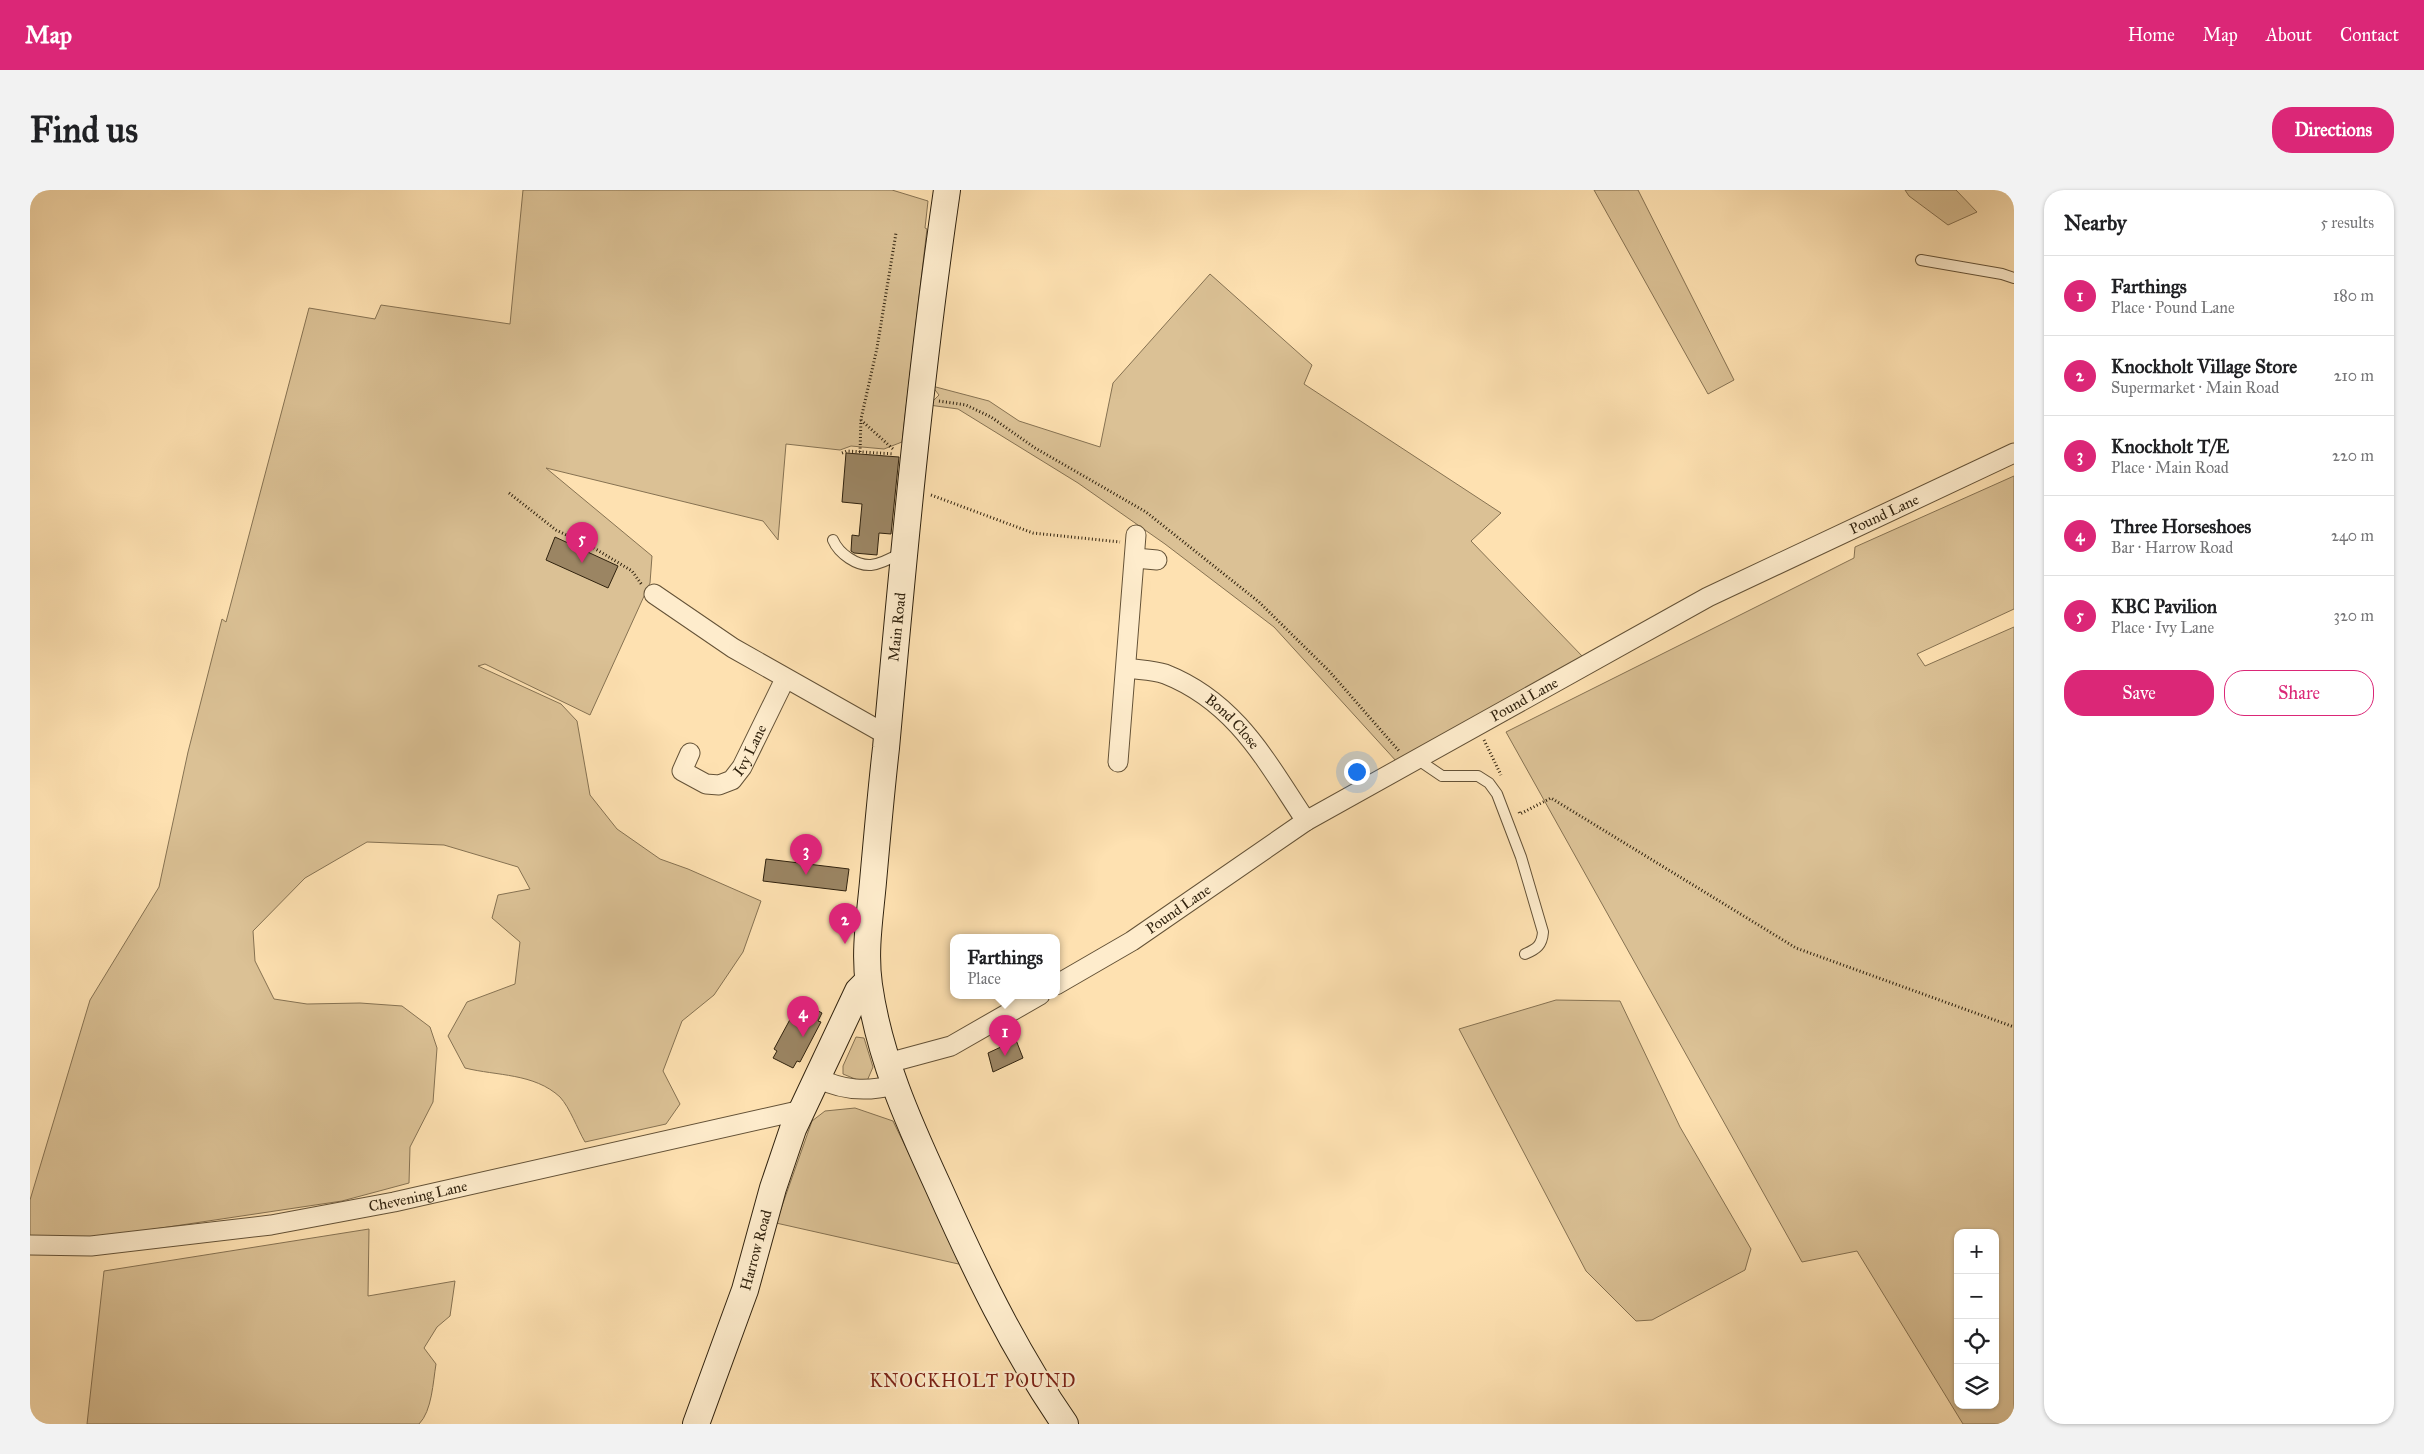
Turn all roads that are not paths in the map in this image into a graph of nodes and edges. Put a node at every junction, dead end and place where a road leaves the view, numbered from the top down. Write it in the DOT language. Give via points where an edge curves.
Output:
graph roads {
  1 [pos="947,190"];
  2 [pos="1920,260"];
  3 [pos="2014,278"];
  4 [pos="2014,453"];
  5 [pos="834,540"];
  6 [pos="904,552"];
  7 [pos="1157,560"];
  8 [pos="654,594"];
  9 [pos="1126,668"];
  10 [pos="785,679"];
  11 [pos="887,735"];
  12 [pos="1115,752"];
  13 [pos="690,753"];
  14 [pos="1413,762"];
  15 [pos="1306,821"];
  16 [pos="1525,954"];
  17 [pos="868,982"];
  18 [pos="1060,983"];
  19 [pos="1033,999"];
  20 [pos="891,1074"];
  21 [pos="818,1078"];
  22 [pos="802,1110"];
  23 [pos="30,1245"];
  24 [pos="696,1424"];
  25 [pos="1065,1424"];
  1 -- 6 [label="street, Main Road" via="928,318"];
  2 -- 3 [label="lane"];
  4 -- 14 [label="street, Pound Lane" via="1708,597"];
  5 -- 6 [label="lane" via="836,547 850,558 865,564 872,565"];
  6 -- 11 [label="street, Main Road"];
  7 -- 9 [label="street" via="1136,545"];
  8 -- 10 [label="street"];
  9 -- 12 [label="street"];
  9 -- 15 [label="street, Bond Close" via="1163,673 1198,691 1226,712 1251,738"];
  10 -- 11 [label="street"];
  10 -- 13 [label="street, Ivy Lane" via="742,767 732,780 719,785 706,784 682,771"];
  11 -- 17 [label="street, Main Road" via="869,924"];
  14 -- 15 [label="street, Pound Lane"];
  14 -- 16 [label="lane" via="1442,776 1478,776 1498,794 1543,932 1537,949"];
  15 -- 18 [label="street, Pound Lane" via="1132,941"];
  17 -- 20 [label="street, Main Road"];
  17 -- 21 [label="street, Harrow Road" via="858,992"];
  19 -- 20 [label="street" via="951,1046"];
  20 -- 21 [label="street" via="858,1090"];
  20 -- 25 [label="street, Main Road" via="914,1134 991,1301"];
  21 -- 22 [label="street, Harrow Road"];
  22 -- 23 [label="street, Chevening Lane" via="394,1202 271,1224 91,1246"];
  22 -- 24 [label="street, Harrow Road" via="779,1168 745,1290"];
}
